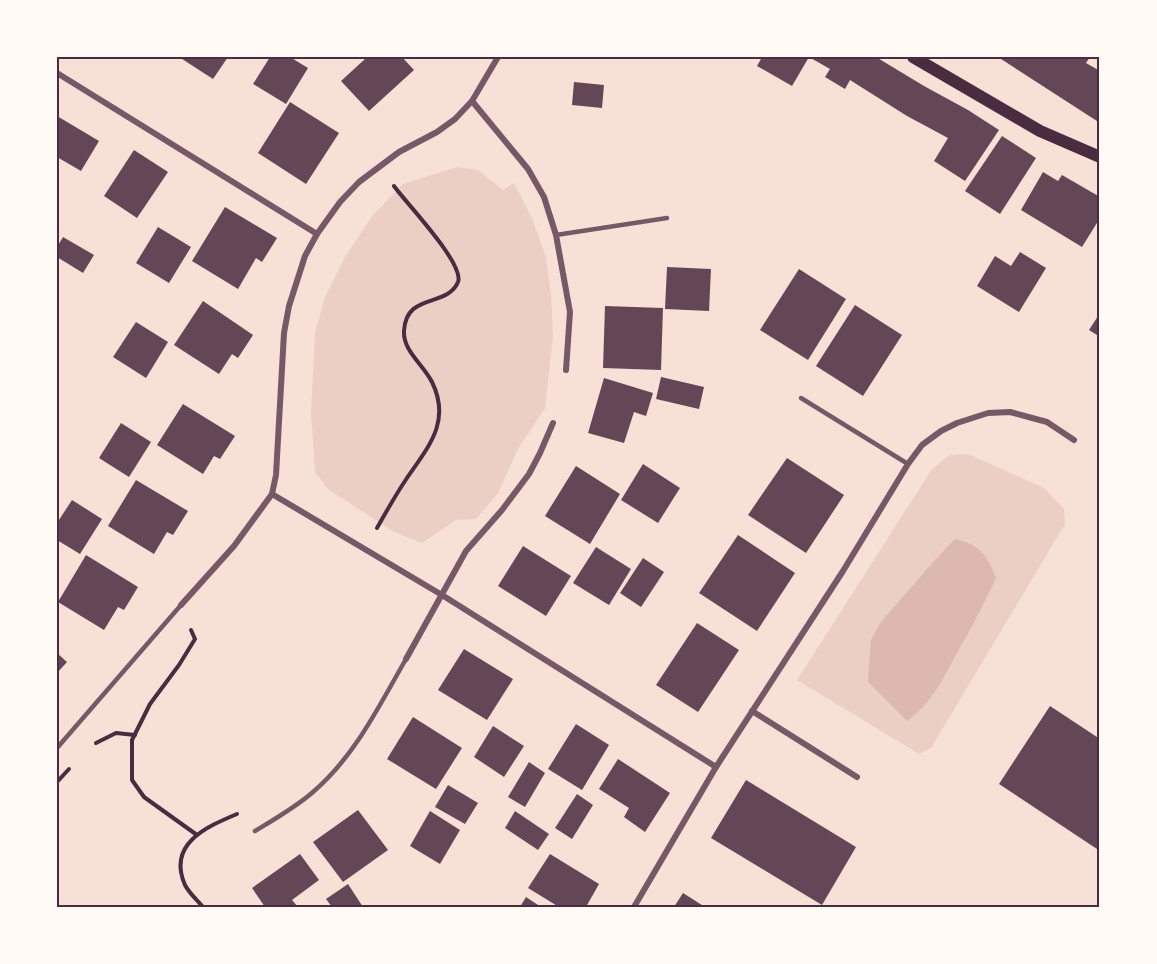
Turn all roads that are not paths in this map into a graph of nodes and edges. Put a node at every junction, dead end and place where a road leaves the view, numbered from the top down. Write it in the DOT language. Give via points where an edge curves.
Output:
graph roads {
  1 [pos="498,57"];
  2 [pos="913,57"];
  3 [pos="57,73"];
  4 [pos="472,102"];
  5 [pos="1100,157"];
  6 [pos="667,218"];
  7 [pos="317,234"];
  8 [pos="556,235"];
  9 [pos="566,370"];
  10 [pos="801,398"];
  11 [pos="553,423"];
  12 [pos="1074,440"];
  13 [pos="908,464"];
  14 [pos="272,494"];
  15 [pos="442,595"];
  16 [pos="181,605"];
  17 [pos="406,659"];
  18 [pos="752,711"];
  19 [pos="57,748"];
  20 [pos="716,767"];
  21 [pos="857,777"];
  22 [pos="255,831"];
  23 [pos="634,907"];
  1 -- 4 [label="street"];
  2 -- 5 [label="main road" via="1040,131"];
  3 -- 7 [label="street"];
  4 -- 7 [label="street" via="437,132 380,165 353,189"];
  4 -- 8 [label="street" via="528,168 544,197"];
  6 -- 8 [label="lane"];
  7 -- 14 [label="street" via="296,280 284,333"];
  8 -- 9 [label="street" via="570,312"];
  10 -- 13 [label="lane"];
  11 -- 15 [label="street" via="528,474 466,551"];
  12 -- 13 [label="street" via="1047,422 1029,416 988,413 941,431 922,445"];
  13 -- 18 [label="street"];
  14 -- 15 [label="street"];
  14 -- 16 [label="street" via="234,546"];
  15 -- 17 [label="street"];
  15 -- 20 [label="street"];
  16 -- 19 [label="lane"];
  17 -- 22 [label="lane" via="352,751 332,774 313,793"];
  18 -- 20 [label="street"];
  18 -- 21 [label="street"];
  20 -- 23 [label="street"];
}
